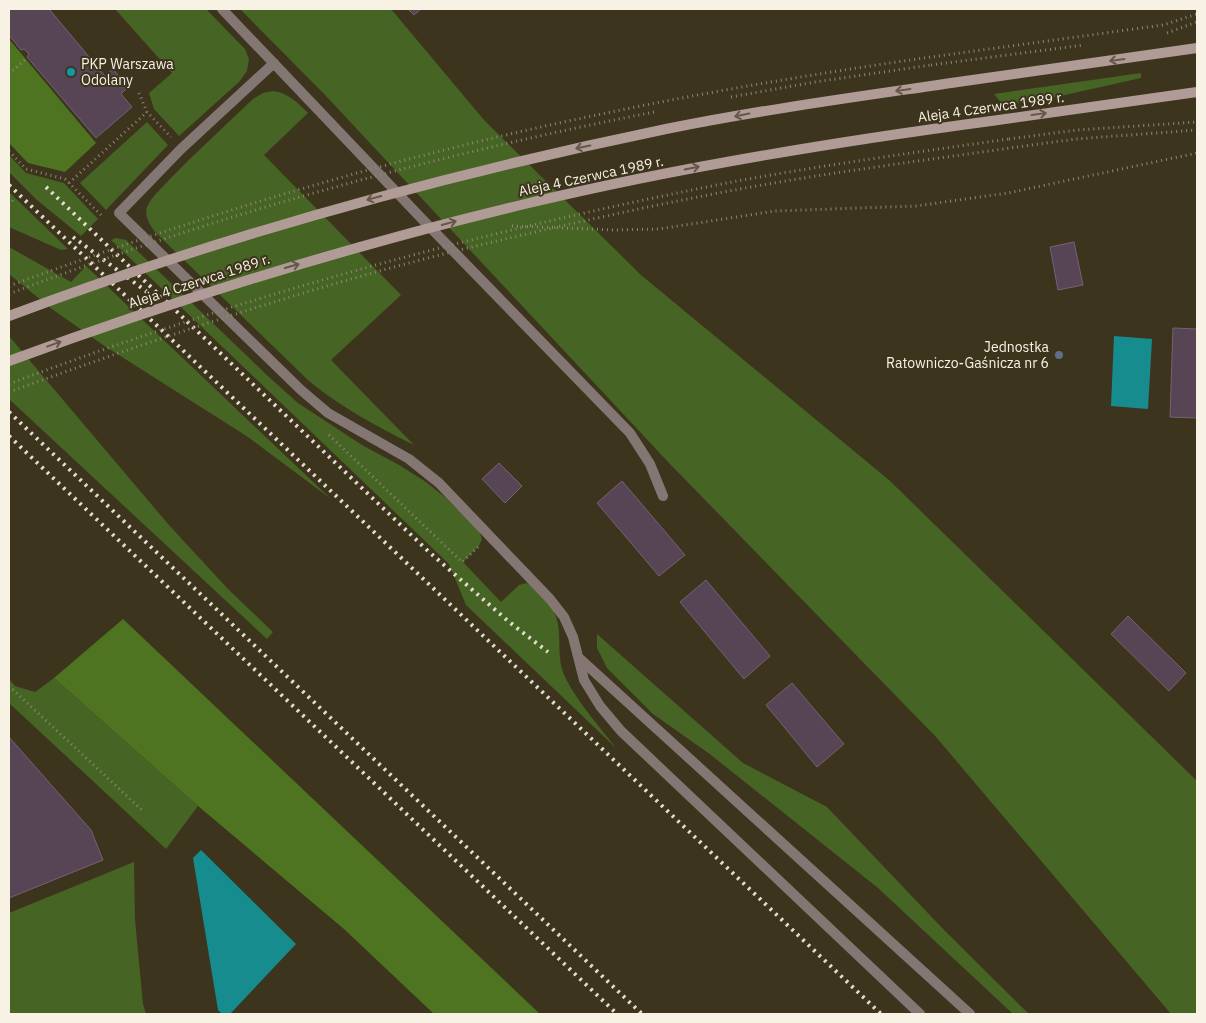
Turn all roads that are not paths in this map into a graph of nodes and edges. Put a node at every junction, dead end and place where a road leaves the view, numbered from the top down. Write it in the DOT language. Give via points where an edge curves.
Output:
graph roads {
  1 [pos="222,9"];
  2 [pos="1197,48"];
  3 [pos="274,63"];
  4 [pos="1197,92"];
  5 [pos="9,316"];
  6 [pos="9,361"];
  7 [pos="663,496"];
  8 [pos="578,657"];
  9 [pos="920,1014"];
  10 [pos="970,1014"];
  1 -- 3 [label="lane"];
  2 -- 5 [label="main road, Aleja 4 Czerwca 1989 r., one-way, bridge" via="812,103 668,129 368,200 238,237"];
  3 -- 7 [label="lane" via="630,433 650,464"];
  3 -- 8 [label="lane" via="181,149 119,213 328,414 409,459 440,483 550,599 564,617"];
  6 -- 4 [label="main road, Aleja 4 Czerwca 1989 r., one-way, bridge" via="253,278 372,243 598,187 773,154"];
  8 -- 9 [label="lane" via="589,689 622,731"];
  8 -- 10 [label="lane"];
}
